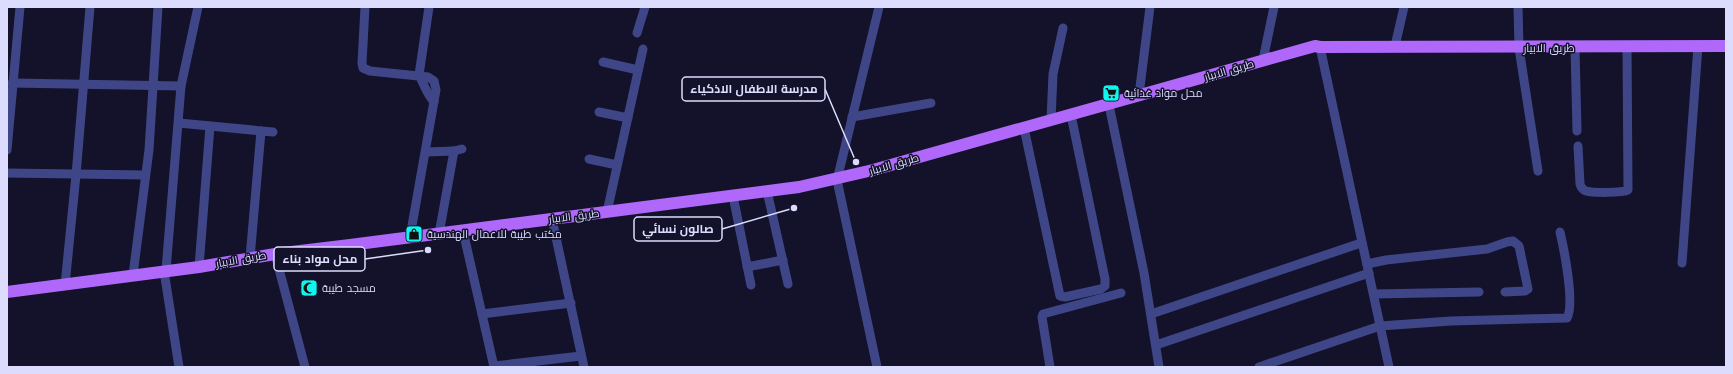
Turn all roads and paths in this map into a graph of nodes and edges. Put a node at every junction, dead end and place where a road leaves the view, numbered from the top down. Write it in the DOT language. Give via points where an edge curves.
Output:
graph roads {
  1 [pos="20,7"];
  2 [pos="90,7"];
  3 [pos="158,7"];
  4 [pos="198,7"];
  5 [pos="365,7"];
  6 [pos="429,7"];
  7 [pos="644,7"];
  8 [pos="879,7"];
  9 [pos="1150,7"];
  10 [pos="1274,7"];
  11 [pos="1404,7"];
  12 [pos="1518,7"];
  13 [pos="1062,28"];
  14 [pos="638,33"];
  15 [pos="1395,46"];
  16 [pos="1627,46"];
  17 [pos="1698,46"];
  18 [pos="1726,46"];
  19 [pos="1320,47"];
  20 [pos="1519,48"];
  21 [pos="1575,48"];
  22 [pos="643,49"];
  23 [pos="1263,60"];
  24 [pos="603,62"];
  25 [pos="638,70"];
  26 [pos="419,75"];
  27 [pos="12,83"];
  28 [pos="83,84"];
  29 [pos="152,86"];
  30 [pos="181,86"];
  31 [pos="1139,95"];
  32 [pos="931,103"];
  33 [pos="1109,104"];
  34 [pos="599,112"];
  35 [pos="1071,115"];
  36 [pos="852,117"];
  37 [pos="628,118"];
  38 [pos="1051,120"];
  39 [pos="179,123"];
  40 [pos="210,126"];
  41 [pos="1024,128"];
  42 [pos="261,131"];
  43 [pos="1577,131"];
  44 [pos="273,132"];
  45 [pos="1578,146"];
  46 [pos="7,150"];
  47 [pos="426,152"];
  48 [pos="589,159"];
  49 [pos="617,165"];
  50 [pos="1538,171"];
  51 [pos="7,173"];
  52 [pos="76,175"];
  53 [pos="145,175"];
  54 [pos="837,180"];
  55 [pos="767,191"];
  56 [pos="733,196"];
  57 [pos="607,212"];
  58 [pos="552,219"];
  59 [pos="463,231"];
  60 [pos="1560,232"];
  61 [pos="438,234"];
  62 [pos="410,237"];
  63 [pos="1361,243"];
  64 [pos="275,254"];
  65 [pos="250,258"];
  66 [pos="783,260"];
  67 [pos="1682,263"];
  68 [pos="199,266"];
  69 [pos="747,267"];
  70 [pos="1368,269"];
  71 [pos="165,271"];
  72 [pos="133,275"];
  73 [pos="788,284"];
  74 [pos="65,285"];
  75 [pos="751,285"];
  76 [pos="7,292"];
  77 [pos="1480,292"];
  78 [pos="1505,292"];
  79 [pos="1121,293"];
  80 [pos="1374,294"];
  81 [pos="571,304"];
  82 [pos="482,314"];
  83 [pos="1151,314"];
  84 [pos="1380,326"];
  85 [pos="1156,345"];
  86 [pos="582,356"];
  87 [pos="494,366"];
  88 [pos="179,367"];
  89 [pos="305,367"];
  90 [pos="584,367"];
  91 [pos="877,367"];
  92 [pos="1050,367"];
  93 [pos="1160,367"];
  94 [pos="1259,367"];
  95 [pos="1389,367"];
  1 -- 27 [label="street"];
  2 -- 28 [label="street"];
  3 -- 29 [label="street"];
  4 -- 30 [label="street"];
  5 -- 26 [label="street" via="363,68 370,71"];
  6 -- 26 [label="street"];
  7 -- 14 [label="street"];
  8 -- 36 [label="street"];
  9 -- 31 [label="street"];
  10 -- 23 [label="street"];
  11 -- 15 [label="street"];
  12 -- 20 [label="street"];
  13 -- 38 [label="street" via="1054,74"];
  15 -- 19 [label="main road, طريق الابيار"];
  15 -- 20 [label="main road, طريق الابيار"];
  16 -- 17 [label="main road, طريق الابيار"];
  16 -- 21 [label="main road, طريق الابيار"];
  16 -- 45 [label="street" via="1628,190 1588,192 1583,189 1580,184"];
  17 -- 18 [label="main road, طريق الابيار"];
  17 -- 67 [label="street"];
  19 -- 23 [label="main road, طريق الابيار" via="1315,46"];
  19 -- 63 [label="street"];
  20 -- 21 [label="main road, طريق الابيار"];
  20 -- 50 [label="street"];
  21 -- 43 [label="street"];
  22 -- 25 [label="street"];
  23 -- 31 [label="main road, طريق الابيار"];
  24 -- 25 [label="street"];
  25 -- 37 [label="street"];
  26 -- 47 [label="street" via="434,81 436,90"];
  27 -- 28 [label="street"];
  27 -- 46 [label="street"];
  28 -- 29 [label="street"];
  28 -- 52 [label="street"];
  29 -- 30 [label="street"];
  29 -- 53 [label="street" via="149,150"];
  30 -- 39 [label="street"];
  31 -- 33 [label="main road, طريق الابيار"];
  32 -- 36 [label="street"];
  33 -- 35 [label="main road, طريق الابيار"];
  33 -- 83 [label="street"];
  34 -- 37 [label="street"];
  35 -- 38 [label="main road, طريق الابيار"];
  35 -- 41 [label="street" via="1105,279 1105,285 1101,289 1060,296"];
  36 -- 54 [label="street"];
  37 -- 49 [label="street"];
  38 -- 41 [label="main road, طريق الابيار"];
  39 -- 40 [label="street"];
  39 -- 71 [label="street"];
  40 -- 42 [label="street"];
  40 -- 68 [label="street"];
  41 -- 54 [label="main road, طريق الابيار"];
  42 -- 44 [label="street"];
  42 -- 65 [label="street"];
  47 -- 61 [label="street" via="458,150"];
  47 -- 62 [label="street"];
  48 -- 49 [label="street"];
  49 -- 57 [label="street"];
  51 -- 52 [label="street"];
  52 -- 53 [label="street"];
  52 -- 74 [label="street"];
  53 -- 72 [label="street"];
  54 -- 55 [label="main road, طريق الابيار"];
  54 -- 91 [label="street"];
  55 -- 56 [label="main road, طريق الابيار"];
  55 -- 66 [label="street"];
  56 -- 57 [label="main road, طريق الابيار"];
  56 -- 69 [label="street"];
  57 -- 58 [label="main road, طريق الابيار"];
  58 -- 59 [label="main road, طريق الابيار"];
  58 -- 81 [label="street"];
  59 -- 61 [label="main road, طريق الابيار"];
  59 -- 82 [label="street"];
  60 -- 84 [label="street" via="1568,278 1567,318"];
  61 -- 62 [label="main road, طريق الابيار"];
  62 -- 64 [label="main road, طريق الابيار"];
  63 -- 70 [label="street"];
  63 -- 83 [label="street"];
  64 -- 65 [label="main road, طريق الابيار"];
  64 -- 89 [label="street"];
  65 -- 68 [label="main road, طريق الابيار"];
  66 -- 69 [label="street"];
  66 -- 73 [label="street"];
  68 -- 71 [label="main road, طريق الابيار"];
  69 -- 75 [label="street"];
  70 -- 78 [label="street" via="1386,260 1487,249 1513,241 1519,246 1528,289"];
  70 -- 80 [label="street"];
  70 -- 85 [label="street"];
  71 -- 72 [label="main road, طريق الابيار"];
  71 -- 88 [label="street"];
  72 -- 74 [label="main road, طريق الابيار"];
  74 -- 76 [label="main road, طريق الابيار"];
  77 -- 80 [label="street"];
  79 -- 92 [label="street" via="1043,314"];
  80 -- 84 [label="street"];
  81 -- 82 [label="street"];
  81 -- 86 [label="street"];
  82 -- 87 [label="street"];
  83 -- 85 [label="street"];
  84 -- 94 [label="street"];
  84 -- 95 [label="street"];
  85 -- 93 [label="street"];
  86 -- 87 [label="street"];
  86 -- 90 [label="street"];
}
